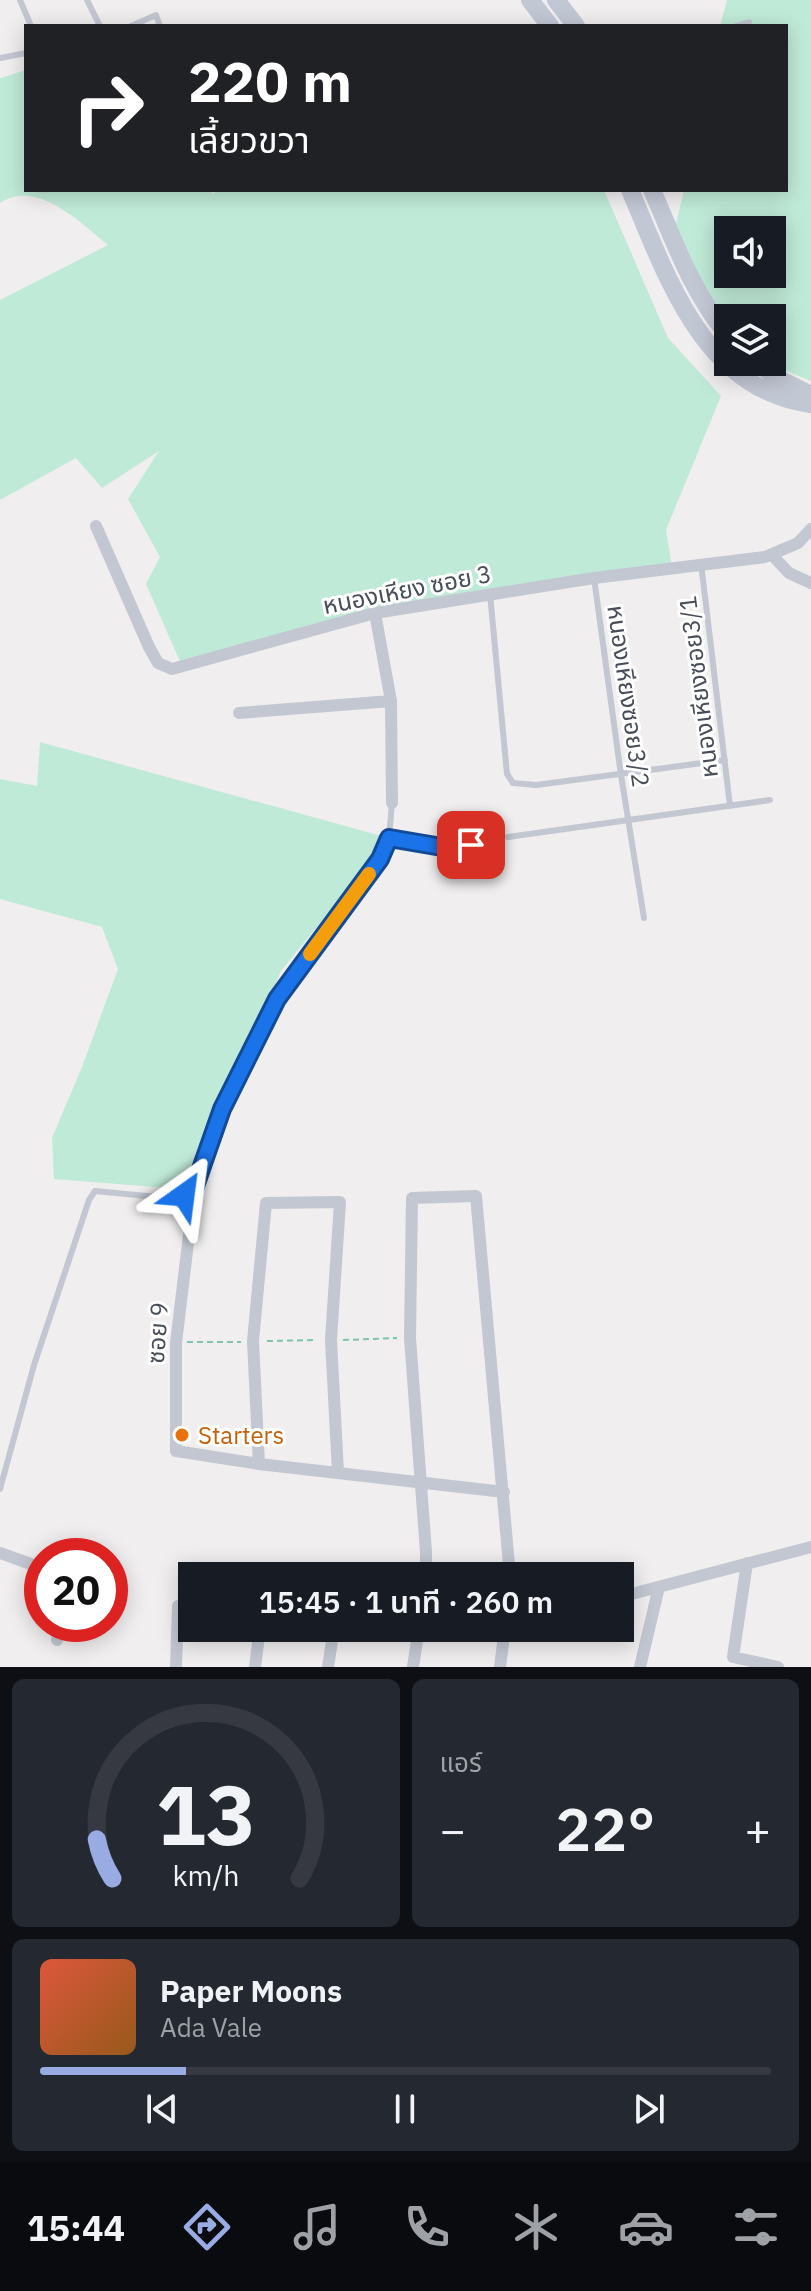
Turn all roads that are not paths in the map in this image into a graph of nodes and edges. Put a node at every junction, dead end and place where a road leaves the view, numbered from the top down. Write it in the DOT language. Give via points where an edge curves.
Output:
graph roads {
  1 [pos="20,0"];
  2 [pos="87,0"];
  3 [pos="530,0"];
  4 [pos="556,0"];
  5 [pos="749,22"];
  6 [pos="30,24"];
  7 [pos="99,24"];
  8 [pos="136,24"];
  9 [pos="159,24"];
  10 [pos="548,24"];
  11 [pos="574,24"];
  12 [pos="742,24"];
  13 [pos="24,53"];
  14 [pos="0,58"];
  15 [pos="631,192"];
  16 [pos="653,192"];
  17 [pos="697,292"];
  18 [pos="680,301"];
  19 [pos="714,319"];
  20 [pos="775,376"];
  21 [pos="811,395"];
  22 [pos="811,404"];
  23 [pos="96,526"];
  24 [pos="811,529"];
  25 [pos="772,555"];
  26 [pos="701,563"];
  27 [pos="594,578"];
  28 [pos="811,583"];
  29 [pos="490,594"];
  30 [pos="375,613"];
  31 [pos="391,701"];
  32 [pos="239,713"];
  33 [pos="725,760"];
  34 [pos="621,775"];
  35 [pos="770,800"];
  36 [pos="392,803"];
  37 [pos="730,806"];
  38 [pos="629,820"];
  39 [pos="508,837"];
  40 [pos="389,838"];
  41 [pos="471,845"];
  42 [pos="644,918"];
  43 [pos="184,1195"];
  44 [pos="259,1464"];
  45 [pos="338,1472"];
  46 [pos="422,1481"];
  47 [pos="0,1489"];
  48 [pos="504,1492"];
  49 [pos="811,1547"];
  50 [pos="0,1553"];
  51 [pos="24,1562"];
  52 [pos="425,1562"];
  53 [pos="509,1562"];
  54 [pos="747,1563"];
  55 [pos="659,1587"];
  56 [pos="634,1593"];
  57 [pos="178,1606"];
  58 [pos="258,1642"];
  59 [pos="332,1642"];
  60 [pos="417,1642"];
  61 [pos="503,1642"];
  62 [pos="176,1667"];
  63 [pos="255,1667"];
  64 [pos="328,1667"];
  65 [pos="413,1667"];
  66 [pos="500,1667"];
  67 [pos="640,1667"];
  68 [pos="778,1667"];
  1 -- 6 [label="lane"];
  2 -- 7 [label="lane"];
  3 -- 10 [label="main road"];
  4 -- 11 [label="main road"];
  5 -- 12 [label="lane"];
  8 -- 9 [label="lane" via="156,15"];
  13 -- 14 [label="lane"];
  15 -- 18 [label="main road"];
  16 -- 17 [label="main road"];
  17 -- 18 [label="main road"];
  17 -- 19 [label="main road"];
  18 -- 22 [label="main road" via="720,358 747,380 772,394"];
  20 -- 21 [label="main road"];
  23 -- 30 [label="street, หนองเหียง ซอย 3" via="149,647 167,668"];
  24 -- 25 [label="street, หนองเหียง ซอย 3" via="798,543"];
  25 -- 26 [label="street, หนองเหียง ซอย 3"];
  25 -- 28 [label="street" via="789,573"];
  26 -- 27 [label="street, หนองเหียง ซอย 3"];
  26 -- 33 [label="lane, หนองเหียงซอย3/1"];
  27 -- 29 [label="street, หนองเหียง ซอย 3"];
  27 -- 34 [label="lane, หนองเหียงซอย3/2"];
  29 -- 30 [label="street, หนองเหียง ซอย 3"];
  29 -- 34 [label="lane" via="510,781 536,785"];
  30 -- 31 [label="street"];
  31 -- 32 [label="street"];
  31 -- 36 [label="street"];
  33 -- 34 [label="lane"];
  33 -- 37 [label="lane, หนองเหียงซอย3/1"];
  34 -- 38 [label="lane, หนองเหียงซอย3/2"];
  35 -- 37 [label="lane"];
  36 -- 40 [label="lane"];
  37 -- 38 [label="lane"];
  38 -- 39 [label="lane"];
  38 -- 42 [label="lane, หนองเหียงซอย3/2"];
  40 -- 41 [label="lane" via="442,847"];
  40 -- 43 [label="lane" via="380,859 277,999 222,1109 194,1189"];
  43 -- 44 [label="street, ซอย 9" via="191,1218 176,1343 176,1451"];
  43 -- 47 [label="lane" via="177,1199 95,1191 89,1200 34,1365"];
  44 -- 45 [label="street"];
  44 -- 45 [label="street" via="253,1341 266,1203 340,1202 331,1340"];
  45 -- 46 [label="street"];
  46 -- 48 [label="street"];
  46 -- 48 [label="street" via="410,1338 412,1198 476,1196"];
  46 -- 52 [label="street"];
  48 -- 53 [label="street"];
  49 -- 54 [label="street"];
  50 -- 51 [label="street"];
  54 -- 55 [label="street"];
  54 -- 68 [label="street" via="733,1657"];
  55 -- 56 [label="street"];
  55 -- 67 [label="street"];
  57 -- 62 [label="street"];
  58 -- 63 [label="street"];
  59 -- 64 [label="street"];
  60 -- 65 [label="street"];
  61 -- 66 [label="street"];
}
